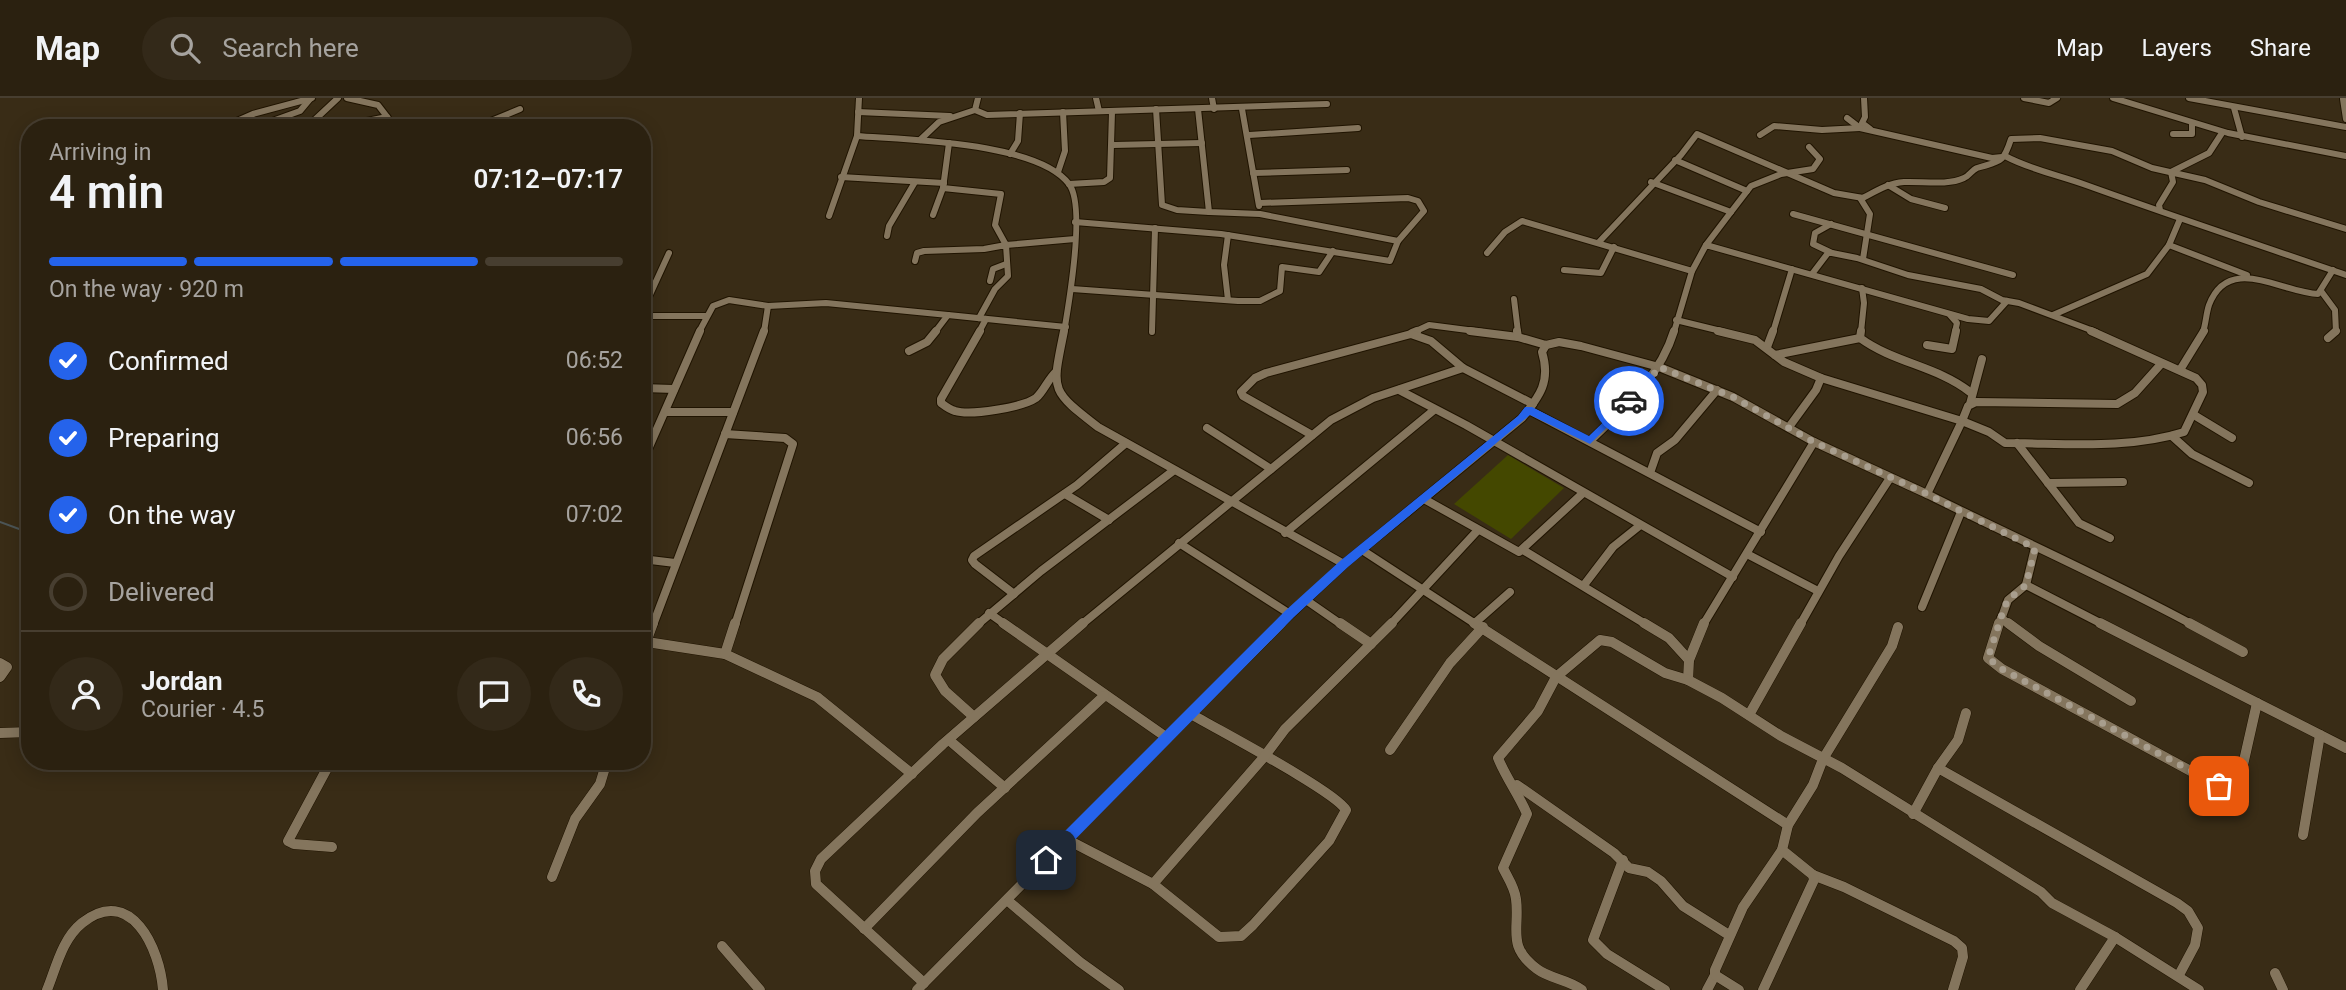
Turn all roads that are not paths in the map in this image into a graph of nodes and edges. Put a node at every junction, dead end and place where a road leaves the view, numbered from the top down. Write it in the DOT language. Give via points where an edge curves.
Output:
graph roads {
  1 [pos="311,98"];
  2 [pos="338,98"];
  3 [pos="347,98"];
  4 [pos="859,98"];
  5 [pos="978,98"];
  6 [pos="1096,98"];
  7 [pos="1212,98"];
  8 [pos="1268,98"];
  9 [pos="1864,98"];
  10 [pos="2024,98"];
  11 [pos="2057,98"];
  12 [pos="2113,98"];
  13 [pos="2189,98"];
  14 [pos="2342,99"];
  15 [pos="286,101"];
  16 [pos="1328,104"];
  17 [pos="1269,107"];
  18 [pos="2234,108"];
  19 [pos="520,109"];
  20 [pos="1156,109"];
  21 [pos="1198,109"];
  22 [pos="1214,109"];
  23 [pos="1242,109"];
  24 [pos="975,110"];
  25 [pos="1099,111"];
  26 [pos="858,112"];
  27 [pos="1063,112"];
  28 [pos="1112,112"];
  29 [pos="1020,114"];
  30 [pos="950,116"];
  31 [pos="387,117"];
  32 [pos="1847,118"];
  33 [pos="243,119"];
  34 [pos="278,119"];
  35 [pos="316,119"];
  36 [pos="377,119"];
  37 [pos="496,119"];
  38 [pos="2346,119"];
  39 [pos="2192,124"];
  40 [pos="2346,127"];
  41 [pos="1358,128"];
  42 [pos="1860,128"];
  43 [pos="1870,129"];
  44 [pos="2222,132"];
  45 [pos="2173,134"];
  46 [pos="1249,135"];
  47 [pos="1760,135"];
  48 [pos="857,136"];
  49 [pos="2242,137"];
  50 [pos="920,140"];
  51 [pos="949,142"];
  52 [pos="1202,144"];
  53 [pos="1113,145"];
  54 [pos="1157,145"];
  55 [pos="1809,147"];
  56 [pos="1010,154"];
  57 [pos="2005,156"];
  58 [pos="2346,156"];
  59 [pos="1675,160"];
  60 [pos="1347,170"];
  61 [pos="1058,172"];
  62 [pos="2171,172"];
  63 [pos="1253,173"];
  64 [pos="1786,173"];
  65 [pos="841,177"];
  66 [pos="915,182"];
  67 [pos="1651,182"];
  68 [pos="1069,184"];
  69 [pos="1888,185"];
  70 [pos="943,186"];
  71 [pos="1747,191"];
  72 [pos="1860,198"];
  73 [pos="1259,204"];
  74 [pos="1945,208"];
  75 [pos="2160,210"];
  76 [pos="1209,212"];
  77 [pos="1731,212"];
  78 [pos="1793,214"];
  79 [pos="933,215"];
  80 [pos="1259,215"];
  81 [pos="829,216"];
  82 [pos="2180,219"];
  83 [pos="1075,222"];
  84 [pos="1831,225"];
  85 [pos="1156,229"];
  86 [pos="2346,229"];
  87 [pos="1868,234"];
  88 [pos="1228,235"];
  89 [pos="887,236"];
  90 [pos="1075,239"];
  91 [pos="1398,241"];
  92 [pos="1599,242"];
  93 [pos="1006,245"];
  94 [pos="1706,245"];
  95 [pos="2169,245"];
  96 [pos="1614,247"];
  97 [pos="1333,251"];
  98 [pos="669,253"];
  99 [pos="1486,253"];
  100 [pos="1832,253"];
  101 [pos="1863,259"];
  102 [pos="915,261"];
  103 [pos="1006,264"];
  104 [pos="1792,269"];
  105 [pos="1564,270"];
  106 [pos="2333,270"];
  107 [pos="1692,271"];
  108 [pos="1812,274"];
  109 [pos="2013,275"];
  110 [pos="2346,275"];
  111 [pos="2249,277"];
  112 [pos="990,281"];
  113 [pos="1862,288"];
  114 [pos="1072,289"];
  115 [pos="2321,291"];
  116 [pos="651,294"];
  117 [pos="1157,297"];
  118 [pos="1514,299"];
  119 [pos="1228,300"];
  120 [pos="2007,301"];
  121 [pos="768,306"];
  122 [pos="651,314"];
  123 [pos="1949,314"];
  124 [pos="948,315"];
  125 [pos="2053,315"];
  126 [pos="706,316"];
  127 [pos="982,318"];
  128 [pos="1676,320"];
  129 [pos="1066,327"];
  130 [pos="1152,332"];
  131 [pos="1411,334"];
  132 [pos="1518,337"];
  133 [pos="1860,338"];
  134 [pos="2328,338"];
  135 [pos="1546,345"];
  136 [pos="1927,345"];
  137 [pos="1767,347"];
  138 [pos="909,351"];
  139 [pos="1775,355"];
  140 [pos="1982,359"];
  141 [pos="2161,363"];
  142 [pos="1659,367"];
  143 [pos="1462,368"];
  144 [pos="2180,370"];
  145 [pos="1056,372"];
  146 [pos="1821,378"];
  147 [pos="651,388"];
  148 [pos="674,389"];
  149 [pos="1399,390"];
  150 [pos="1717,390"];
  151 [pos="1970,392"];
  152 [pos="1970,404"];
  153 [pos="1531,407"];
  154 [pos="1434,410"];
  155 [pos="666,412"];
  156 [pos="733,412"];
  157 [pos="2194,415"];
  158 [pos="1962,421"];
  159 [pos="1789,427"];
  160 [pos="1207,428"];
  161 [pos="725,434"];
  162 [pos="1312,435"];
  163 [pos="2172,436"];
  164 [pos="2232,438"];
  165 [pos="652,440"];
  166 [pos="1590,441"];
  167 [pos="1493,442"];
  168 [pos="1814,442"];
  169 [pos="1126,443"];
  170 [pos="2017,443"];
  171 [pos="1271,469"];
  172 [pos="1173,471"];
  173 [pos="1650,473"];
  174 [pos="1890,478"];
  175 [pos="2123,482"];
  176 [pos="2048,483"];
  177 [pos="2249,483"];
  178 [pos="1065,494"];
  179 [pos="1582,494"];
  180 [pos="1927,494"];
  181 [pos="1424,499"];
  182 [pos="1231,503"];
  183 [pos="1961,512"];
  184 [pos="1109,520"];
  185 [pos="1638,527"];
  186 [pos="1478,530"];
  187 [pos="1761,532"];
  188 [pos="1285,533"];
  189 [pos="2110,538"];
  190 [pos="1179,543"];
  191 [pos="2035,548"];
  192 [pos="1362,550"];
  193 [pos="1523,550"];
  194 [pos="1747,554"];
  195 [pos="651,560"];
  196 [pos="675,563"];
  197 [pos="1344,564"];
  198 [pos="1733,577"];
  199 [pos="1584,585"];
  200 [pos="2026,585"];
  201 [pos="1426,589"];
  202 [pos="1510,592"];
  203 [pos="1818,592"];
  204 [pos="1014,594"];
  205 [pos="1306,600"];
  206 [pos="1922,607"];
  207 [pos="989,613"];
  208 [pos="1290,614"];
  209 [pos="2001,618"];
  210 [pos="1480,624"];
  211 [pos="1898,627"];
  212 [pos="651,631"];
  213 [pos="651,643"];
  214 [pos="1371,644"];
  215 [pos="2244,652"];
  216 [pos="1047,653"];
  217 [pos="725,654"];
  218 [pos="1689,660"];
  219 [pos="0,663"];
  220 [pos="0,677"];
  221 [pos="1556,677"];
  222 [pos="1688,680"];
  223 [pos="1104,696"];
  224 [pos="2131,701"];
  225 [pos="2257,703"];
  226 [pos="1966,713"];
  227 [pos="1191,714"];
  228 [pos="1749,715"];
  229 [pos="974,717"];
  230 [pos="21,732"];
  231 [pos="0,733"];
  232 [pos="2320,736"];
  233 [pos="1166,737"];
  234 [pos="949,740"];
  235 [pos="2346,748"];
  236 [pos="1390,750"];
  237 [pos="1264,757"];
  238 [pos="1824,759"];
  239 [pos="1938,768"];
  240 [pos="326,770"];
  241 [pos="604,770"];
  242 [pos="912,774"];
  243 [pos="1512,782"];
  244 [pos="1005,788"];
  245 [pos="1913,814"];
  246 [pos="1788,825"];
  247 [pos="2303,835"];
  248 [pos="1069,840"];
  249 [pos="332,847"];
  250 [pos="1782,850"];
  251 [pos="1623,860"];
  252 [pos="1813,875"];
  253 [pos="552,877"];
  254 [pos="1153,884"];
  255 [pos="1007,900"];
  256 [pos="864,929"];
  257 [pos="1729,935"];
  258 [pos="2115,937"];
  259 [pos="722,946"];
  260 [pos="2275,973"];
  261 [pos="1715,975"];
  262 [pos="2179,975"];
  263 [pos="920,987"];
  264 [pos="47,990"];
  265 [pos="163,990"];
  266 [pos="760,990"];
  267 [pos="1119,990"];
  268 [pos="1583,990"];
  269 [pos="1665,990"];
  270 [pos="1707,990"];
  271 [pos="1740,990"];
  272 [pos="1763,990"];
  273 [pos="1953,990"];
  274 [pos="2080,990"];
  275 [pos="2199,990"];
  276 [pos="2283,990"];
  1 -- 15 [label="street"];
  1 -- 34 [label="street" via="300,111"];
  2 -- 35 [label="street"];
  3 -- 31 [label="street" via="378,105"];
  4 -- 26 [label="street"];
  5 -- 24 [label="street"];
  6 -- 25 [label="street"];
  7 -- 22 [label="street"];
  8 -- 17 [label="street"];
  9 -- 43 [label="street" via="1862,123"];
  10 -- 11 [label="street" via="2049,103"];
  12 -- 39 [label="street"];
  13 -- 18 [label="street"];
  14 -- 38 [label="street"];
  15 -- 33 [label="street"];
  16 -- 17 [label="street"];
  17 -- 23 [label="street"];
  18 -- 40 [label="street"];
  18 -- 49 [label="street"];
  19 -- 37 [label="street"];
  20 -- 21 [label="street"];
  20 -- 28 [label="street"];
  20 -- 54 [label="street"];
  21 -- 22 [label="street"];
  21 -- 52 [label="street"];
  22 -- 23 [label="street"];
  23 -- 46 [label="street"];
  24 -- 29 [label="street" via="987,115"];
  24 -- 30 [label="street"];
  25 -- 27 [label="street"];
  25 -- 28 [label="street"];
  26 -- 30 [label="street"];
  26 -- 48 [label="street"];
  27 -- 29 [label="street"];
  27 -- 61 [label="street" via="1065,151"];
  28 -- 53 [label="street"];
  29 -- 56 [label="street" via="1018,141"];
  30 -- 50 [label="street" via="934,123"];
  31 -- 36 [label="street"];
  32 -- 42 [label="street"];
  39 -- 44 [label="street"];
  39 -- 45 [label="street" via="2192,134"];
  41 -- 46 [label="street"];
  42 -- 43 [label="street"];
  42 -- 47 [label="street" via="1777,126"];
  43 -- 57 [label="street" via="1992,158"];
  44 -- 49 [label="street"];
  44 -- 62 [label="street" via="2209,153"];
  46 -- 63 [label="street"];
  48 -- 50 [label="street"];
  48 -- 65 [label="street"];
  49 -- 58 [label="street"];
  50 -- 51 [label="street"];
  51 -- 56 [label="street"];
  51 -- 70 [label="street"];
  52 -- 54 [label="street"];
  52 -- 76 [label="street"];
  53 -- 54 [label="street"];
  53 -- 68 [label="street" via="1110,178"];
  54 -- 76 [label="street" via="1162,205"];
  55 -- 64 [label="street" via="1820,159 1816,166"];
  56 -- 61 [label="street" via="1038,160"];
  57 -- 62 [label="street" via="2011,139 2040,138 2112,151 2152,169"];
  57 -- 69 [label="street" via="1993,165 1974,169 1965,178"];
  57 -- 75 [label="street"];
  59 -- 64 [label="street" via="1689,140 1701,134"];
  59 -- 67 [label="street"];
  59 -- 71 [label="street"];
  60 -- 63 [label="street"];
  61 -- 68 [label="street"];
  62 -- 75 [label="street" via="2173,182"];
  62 -- 86 [label="street"];
  63 -- 73 [label="street"];
  64 -- 71 [label="street" via="1758,182"];
  64 -- 72 [label="street" via="1834,193"];
  65 -- 66 [label="street"];
  65 -- 81 [label="street"];
  66 -- 70 [label="street"];
  66 -- 89 [label="street"];
  67 -- 77 [label="street"];
  67 -- 92 [label="street"];
  68 -- 83 [label="street" via="1076,202"];
  69 -- 72 [label="street"];
  69 -- 74 [label="street" via="1911,199"];
  70 -- 79 [label="street"];
  70 -- 93 [label="street" via="1001,194 994,228"];
  71 -- 77 [label="street"];
  72 -- 87 [label="street" via="1870,214"];
  73 -- 80 [label="street"];
  73 -- 91 [label="street" via="1418,201 1424,211"];
  75 -- 82 [label="street"];
  76 -- 80 [label="street"];
  77 -- 94 [label="street"];
  78 -- 84 [label="street"];
  80 -- 91 [label="street"];
  82 -- 95 [label="street"];
  82 -- 106 [label="street"];
  83 -- 85 [label="street"];
  83 -- 90 [label="street"];
  84 -- 87 [label="street"];
  84 -- 100 [label="street" via="1815,233 1812,242"];
  85 -- 88 [label="street"];
  85 -- 117 [label="street"];
  87 -- 101 [label="street"];
  87 -- 109 [label="street"];
  88 -- 97 [label="street"];
  88 -- 119 [label="street" via="1224,265"];
  90 -- 93 [label="street"];
  90 -- 114 [label="street"];
  91 -- 97 [label="street" via="1390,261"];
  92 -- 96 [label="street"];
  92 -- 99 [label="street" via="1518,222"];
  93 -- 102 [label="street" via="924,251 917,253"];
  93 -- 103 [label="street"];
  94 -- 104 [label="street"];
  94 -- 107 [label="street"];
  95 -- 111 [label="street"];
  95 -- 125 [label="street" via="2147,274"];
  96 -- 105 [label="street" via="1601,273"];
  96 -- 107 [label="street"];
  97 -- 119 [label="street" via="1321,271 1282,267 1280,291 1267,299"];
  98 -- 116 [label="street"];
  100 -- 101 [label="street"];
  100 -- 108 [label="street"];
  101 -- 120 [label="street" via="1908,275 1981,289"];
  103 -- 112 [label="street" via="993,269"];
  103 -- 127 [label="street" via="1006,280 995,289"];
  104 -- 108 [label="street"];
  104 -- 137 [label="street"];
  106 -- 110 [label="street"];
  106 -- 115 [label="street"];
  107 -- 128 [label="street"];
  108 -- 113 [label="street"];
  111 -- 115 [label="street" via="2306,294"];
  111 -- 144 [label="street" via="2236,277 2215,292 2203,334"];
  113 -- 123 [label="street"];
  113 -- 133 [label="street"];
  114 -- 117 [label="street"];
  114 -- 129 [label="street"];
  115 -- 134 [label="street" via="2334,307 2338,325"];
  117 -- 119 [label="street"];
  117 -- 130 [label="street"];
  118 -- 132 [label="street"];
  120 -- 123 [label="street" via="1989,321"];
  120 -- 125 [label="street"];
  121 -- 124 [label="street" via="826,303"];
  121 -- 126 [label="street" via="729,300 713,306"];
  121 -- 156 [label="street" via="765,329"];
  122 -- 126 [label="street"];
  123 -- 136 [label="street" via="1957,324 1952,349"];
  124 -- 127 [label="street"];
  124 -- 138 [label="street" via="928,342"];
  125 -- 141 [label="street"];
  126 -- 148 [label="street"];
  127 -- 129 [label="street"];
  127 -- 145 [label="street" via="941,399 946,408 974,413 1031,401"];
  128 -- 137 [label="street"];
  128 -- 142 [label="street"];
  129 -- 145 [label="street"];
  131 -- 132 [label="street" via="1429,325"];
  131 -- 143 [label="street" via="1431,341"];
  131 -- 162 [label="street" via="1266,373 1241,392"];
  132 -- 135 [label="street"];
  133 -- 139 [label="street"];
  133 -- 151 [label="street" via="1881,353 1955,380"];
  135 -- 142 [label="street" via="1581,346"];
  135 -- 153 [label="street" via="1542,352 1548,374"];
  137 -- 139 [label="street"];
  139 -- 146 [label="street"];
  140 -- 151 [label="street"];
  141 -- 144 [label="street"];
  141 -- 152 [label="street" via="2135,393 2117,404"];
  142 -- 150 [label="street"];
  142 -- 166 [label="street"];
  143 -- 149 [label="street"];
  143 -- 153 [label="street"];
  144 -- 157 [label="street" via="2202,385"];
  145 -- 169 [label="street" via="1057,389 1067,403"];
  146 -- 158 [label="street"];
  146 -- 159 [label="street"];
  147 -- 148 [label="street"];
  148 -- 155 [label="street"];
  149 -- 154 [label="street"];
  149 -- 162 [label="street" via="1343,412"];
  150 -- 159 [label="street"];
  150 -- 173 [label="street" via="1675,440 1657,453"];
  151 -- 152 [label="street"];
  152 -- 158 [label="street"];
  153 -- 166 [label="street"];
  153 -- 167 [label="street"];
  154 -- 167 [label="street"];
  154 -- 188 [label="street"];
  155 -- 156 [label="street"];
  155 -- 165 [label="street"];
  156 -- 161 [label="street"];
  157 -- 163 [label="street" via="2184,432"];
  157 -- 164 [label="street"];
  158 -- 170 [label="street" via="2005,443"];
  158 -- 180 [label="street"];
  159 -- 168 [label="street"];
  160 -- 171 [label="street"];
  161 -- 196 [label="street"];
  161 -- 217 [label="street" via="785,438 793,444"];
  162 -- 171 [label="street"];
  163 -- 170 [label="street" via="2138,443"];
  163 -- 177 [label="street" via="2192,454"];
  166 -- 173 [label="street"];
  167 -- 179 [label="street"];
  167 -- 181 [label="street"];
  168 -- 174 [label="street"];
  168 -- 187 [label="street"];
  169 -- 172 [label="street"];
  169 -- 178 [label="street"];
  170 -- 176 [label="street"];
  171 -- 182 [label="street"];
  172 -- 182 [label="street"];
  172 -- 184 [label="street"];
  173 -- 187 [label="street"];
  174 -- 180 [label="street"];
  174 -- 203 [label="street"];
  175 -- 176 [label="street"];
  176 -- 189 [label="street" via="2079,523"];
  178 -- 184 [label="street"];
  178 -- 204 [label="street" via="974,556 975,564"];
  179 -- 185 [label="street"];
  179 -- 193 [label="street"];
  180 -- 183 [label="street"];
  181 -- 186 [label="street"];
  181 -- 192 [label="street"];
  182 -- 188 [label="street"];
  182 -- 190 [label="street"];
  183 -- 191 [label="street"];
  183 -- 206 [label="street"];
  184 -- 204 [label="street"];
  185 -- 198 [label="street"];
  185 -- 199 [label="street" via="1614,547"];
  186 -- 193 [label="street" via="1514,551"];
  186 -- 201 [label="street"];
  187 -- 194 [label="street"];
  188 -- 197 [label="street"];
  190 -- 208 [label="street"];
  190 -- 216 [label="street"];
  191 -- 200 [label="street"];
  191 -- 215 [label="street" via="2113,582"];
  192 -- 197 [label="street"];
  192 -- 201 [label="street"];
  193 -- 199 [label="street"];
  194 -- 198 [label="street"];
  194 -- 203 [label="street"];
  195 -- 196 [label="street"];
  196 -- 212 [label="street"];
  197 -- 205 [label="street"];
  198 -- 218 [label="street" via="1706,618"];
  199 -- 218 [label="street" via="1669,638"];
  200 -- 209 [label="street" via="2008,600"];
  200 -- 225 [label="street"];
  201 -- 210 [label="street"];
  201 -- 214 [label="street"];
  202 -- 210 [label="street"];
  203 -- 228 [label="street"];
  204 -- 207 [label="street"];
  205 -- 208 [label="street"];
  205 -- 214 [label="street"];
  207 -- 216 [label="street"];
  207 -- 229 [label="street" via="944,654 934,676"];
  208 -- 227 [label="street"];
  209 -- 224 [label="street"];
  209 -- 225 [label="street" via="1988,658 2002,669 2219,786 2232,786 2243,765"];
  210 -- 221 [label="street"];
  210 -- 236 [label="street"];
  211 -- 238 [label="street" via="1892,646"];
  213 -- 217 [label="street"];
  214 -- 237 [label="street" via="1320,692"];
  216 -- 223 [label="street"];
  216 -- 229 [label="street"];
  217 -- 242 [label="street" via="817,697"];
  218 -- 222 [label="street"];
  219 -- 220 [label="street" via="7,667"];
  221 -- 222 [label="street" via="1600,640"];
  221 -- 243 [label="street" via="1538,711 1498,758"];
  221 -- 246 [label="street"];
  222 -- 228 [label="street"];
  223 -- 233 [label="street"];
  223 -- 244 [label="street"];
  225 -- 232 [label="street"];
  226 -- 239 [label="street" via="1958,740"];
  227 -- 233 [label="street"];
  227 -- 237 [label="street"];
  228 -- 238 [label="street"];
  229 -- 234 [label="street"];
  230 -- 231 [label="street"];
  232 -- 235 [label="street"];
  232 -- 247 [label="street"];
  233 -- 248 [label="street"];
  234 -- 242 [label="street"];
  234 -- 244 [label="street"];
  237 -- 254 [label="street"];
  237 -- 254 [label="street" via="1342,803 1346,810 1307,867 1241,936 1229,938 1219,937"];
  238 -- 245 [label="street"];
  238 -- 246 [label="street"];
  239 -- 245 [label="street"];
  239 -- 262 [label="street" via="2190,911 2200,927"];
  240 -- 249 [label="street" via="288,841"];
  241 -- 253 [label="street" via="600,784 575,819"];
  242 -- 256 [label="street" via="821,859 815,872 816,884"];
  243 -- 251 [label="street"];
  243 -- 268 [label="street" via="1527,814 1503,868 1516,893 1513,939 1544,975"];
  244 -- 256 [label="street"];
  245 -- 258 [label="street" via="2052,903"];
  246 -- 250 [label="street"];
  248 -- 254 [label="street"];
  248 -- 255 [label="street"];
  250 -- 252 [label="street"];
  250 -- 257 [label="street" via="1757,880"];
  251 -- 257 [label="street" via="1629,868 1661,881 1683,906"];
  251 -- 269 [label="street" via="1592,940"];
  252 -- 272 [label="street" via="1813,885"];
  252 -- 273 [label="street" via="1954,941 1964,957"];
  255 -- 263 [label="street"];
  255 -- 267 [label="street"];
  256 -- 263 [label="street"];
  257 -- 261 [label="street"];
  258 -- 262 [label="street"];
  258 -- 274 [label="street"];
  259 -- 266 [label="street"];
  260 -- 276 [label="street"];
  261 -- 270 [label="street"];
  261 -- 271 [label="street"];
  262 -- 275 [label="street"];
  264 -- 265 [label="street" via="69,938 80,924 106,909 136,920 150,940"];
}
